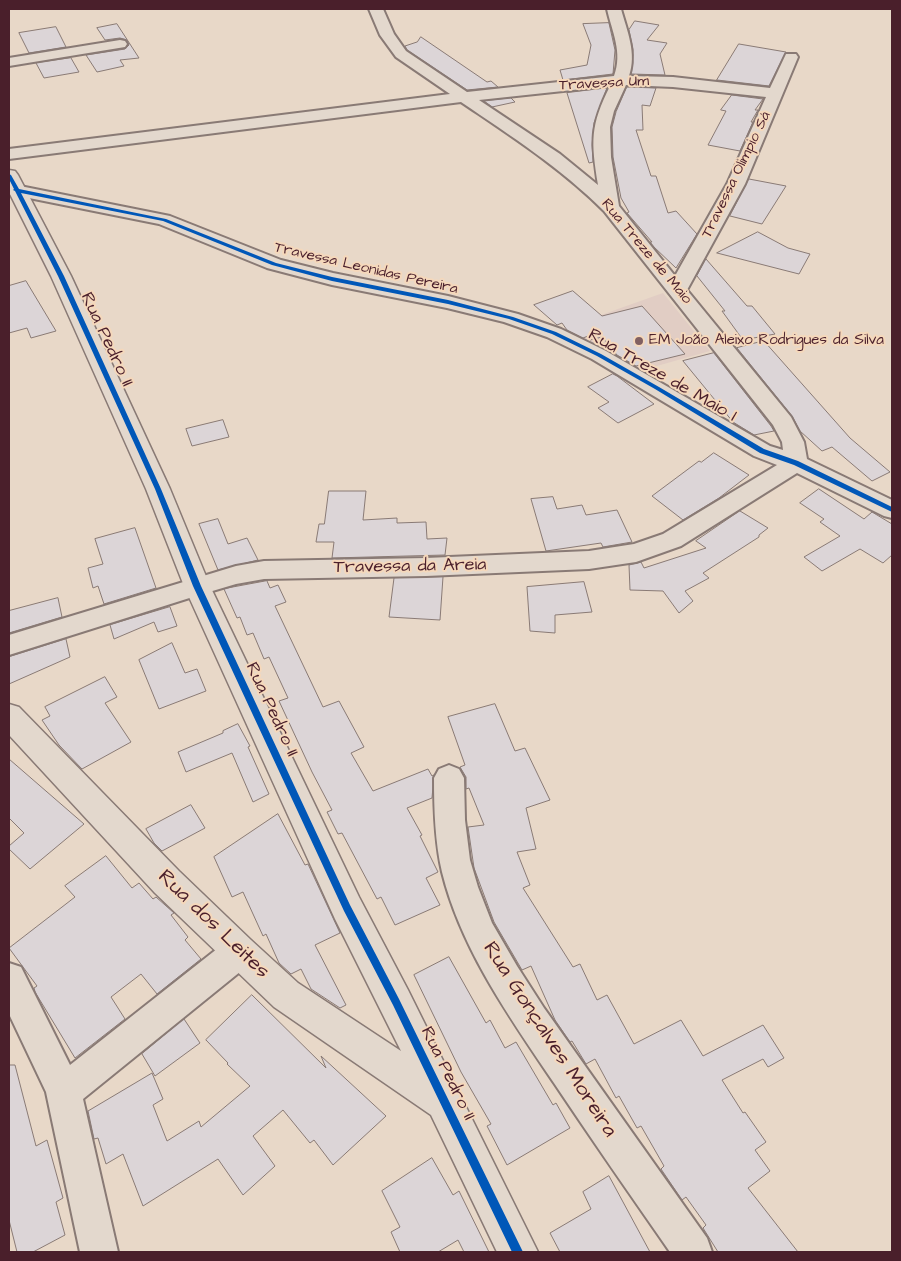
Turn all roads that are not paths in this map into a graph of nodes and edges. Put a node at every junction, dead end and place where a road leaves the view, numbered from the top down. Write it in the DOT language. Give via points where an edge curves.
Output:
graph roads {
  1 [pos="376,9"];
  2 [pos="614,9"];
  3 [pos="120,44"];
  4 [pos="792,57"];
  5 [pos="9,62"];
  6 [pos="620,80"];
  7 [pos="775,93"];
  8 [pos="463,97"];
  9 [pos="9,154"];
  10 [pos="12,182"];
  11 [pos="610,207"];
  12 [pos="677,290"];
  13 [pos="511,318"];
  14 [pos="796,463"];
  15 [pos="887,501"];
  16 [pos="197,586"];
  17 [pos="9,645"];
  18 [pos="9,716"];
  19 [pos="448,778"];
  20 [pos="238,952"];
  21 [pos="9,979"];
  22 [pos="64,1092"];
  23 [pos="444,1102"];
  24 [pos="99,1252"];
  25 [pos="518,1252"];
  26 [pos="693,1252"];
  1 -- 8 [label="street, Rua Treze de Maio" via="387,35 401,54"];
  2 -- 6 [label="street" via="626,54"];
  3 -- 5 [label="street"];
  4 -- 7 [label="street, Travessa Olimpio Sá"];
  6 -- 7 [label="street, Travessa Um"];
  6 -- 8 [label="street, Travessa Um"];
  6 -- 11 [label="street" via="602,125 601,142"];
  7 -- 12 [label="street, Travessa Olimpio Sá" via="736,184"];
  8 -- 9 [label="street, Travessa Um"];
  8 -- 11 [label="street, Rua Treze de Maio" via="554,158"];
  10 -- 13 [label="street, Travessa Leonidas Pereira" via="164,220 274,264"];
  10 -- 16 [label="street, Rua Pedro II" via="61,276 158,489"];
  11 -- 12 [label="street, Rua Treze de Maio"];
  12 -- 14 [label="street, Rua Treze de Maio" via="783,422 793,442"];
  13 -- 14 [label="street, Rua Treze de Maio I" via="554,333 762,451"];
  14 -- 15 [label="street"];
  14 -- 16 [label="street, Travessa da Areia" via="672,540 636,553 589,560 426,568 264,570"];
  16 -- 17 [label="street, Travessa da Areia"];
  16 -- 23 [label="street, Rua Pedro II" via="347,908"];
  18 -- 20 [label="street, Rua dos Leites" via="166,882"];
  19 -- 26 [label="street, Rua Gonçalves Moreira" via="454,856 461,887 482,937 530,1018"];
  20 -- 22 [label="street"];
  20 -- 23 [label="street, Rua dos Leites" via="286,995"];
  21 -- 22 [label="street"];
  22 -- 24 [label="street"];
  23 -- 25 [label="street, Rua Pedro II"];
}
